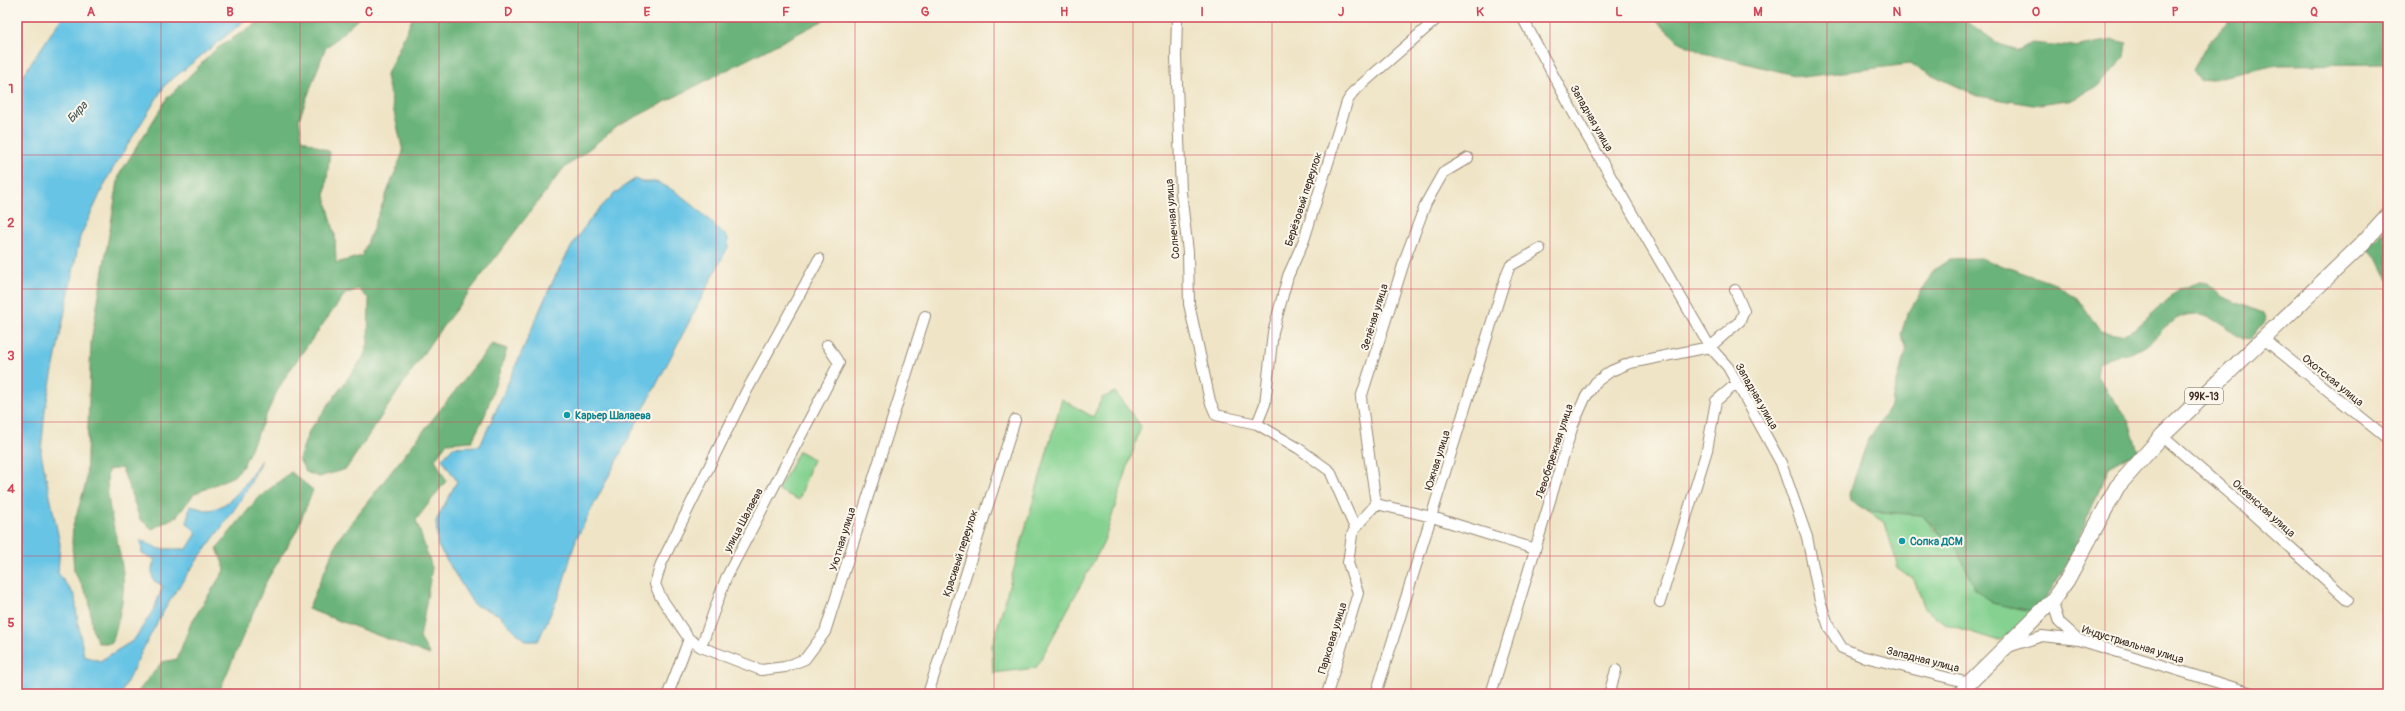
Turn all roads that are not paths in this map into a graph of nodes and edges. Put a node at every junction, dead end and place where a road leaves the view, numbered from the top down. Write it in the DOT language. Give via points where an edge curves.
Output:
graph roads {
  1 [pos="1177,17"];
  2 [pos="1438,17"];
  3 [pos="1522,17"];
  4 [pos="1468,158"];
  5 [pos="2388,215"];
  6 [pos="1540,249"];
  7 [pos="819,259"];
  8 [pos="1735,290"];
  9 [pos="925,316"];
  10 [pos="2264,339"];
  11 [pos="827,345"];
  12 [pos="1710,347"];
  13 [pos="1737,383"];
  14 [pos="1015,420"];
  15 [pos="1257,424"];
  16 [pos="2162,436"];
  17 [pos="2388,439"];
  18 [pos="1376,504"];
  19 [pos="1432,517"];
  20 [pos="1355,528"];
  21 [pos="1535,549"];
  22 [pos="2348,600"];
  23 [pos="2052,601"];
  24 [pos="1660,602"];
  25 [pos="689,639"];
  26 [pos="2079,640"];
  27 [pos="701,647"];
  28 [pos="2002,649"];
  29 [pos="1616,670"];
  30 [pos="1965,689"];
  31 [pos="668,694"];
  32 [pos="928,694"];
  33 [pos="1327,694"];
  34 [pos="1376,694"];
  35 [pos="1491,694"];
  36 [pos="1609,694"];
  37 [pos="2255,694"];
  1 -- 15 [label="street, Солнечная улица" via="1181,184 1188,252 1189,304 1210,401 1216,415"];
  2 -- 15 [label="street, Берёзовый переулок" via="1353,92 1347,102 1304,240 1288,276 1272,332 1265,404"];
  3 -- 12 [label="street, Западная улица"];
  4 -- 18 [label="street, Зелёная улица" via="1443,173 1426,203 1406,256 1361,398"];
  5 -- 10 [label="main road, 99К-13" via="2360,246"];
  6 -- 19 [label="street, Южная улица" via="1510,266 1507,273"];
  7 -- 25 [label="street" via="746,392 661,564 656,584 660,596"];
  8 -- 12 [label="street, Левобережная улица" via="1744,311 1740,321"];
  9 -- 27 [label="street, Уютная улица" via="825,632 805,659 779,668 761,670"];
  10 -- 16 [label="main road, 99К-13"];
  10 -- 17 [label="street, Охотская улица"];
  11 -- 27 [label="street, улица Шалаева" via="839,363 726,578"];
  12 -- 13 [label="street, Западная улица" via="1728,367"];
  12 -- 21 [label="street, Левобережная улица" via="1630,363 1611,370 1596,382 1585,398 1573,425"];
  13 -- 24 [label="street" via="1716,401 1707,450"];
  13 -- 30 [label="street, Западная улица" via="1781,463 1807,537 1820,601 1829,627 1842,648"];
  14 -- 32 [label="street, Красивый переулок"];
  15 -- 20 [label="street" via="1298,448 1330,472"];
  16 -- 22 [label="street, Океанская улица"];
  16 -- 23 [label="main road, 99К-13" via="2118,487 2067,580"];
  18 -- 19 [label="street"];
  18 -- 20 [label="street, Парковая улица"];
  19 -- 21 [label="street"];
  19 -- 34 [label="street, Южная улица"];
  20 -- 33 [label="street, Парковая улица" via="1348,563 1358,593"];
  21 -- 35 [label="street, Левобережная улица"];
  23 -- 26 [label="street" via="2059,622"];
  23 -- 28 [label="main road, 99К-13"];
  25 -- 27 [label="street"];
  25 -- 31 [label="street"];
  26 -- 28 [label="street, Индустриальная улица" via="2042,636"];
  26 -- 37 [label="street, Индустриальная улица"];
  28 -- 30 [label="main road"];
  29 -- 36 [label="street"];
}
